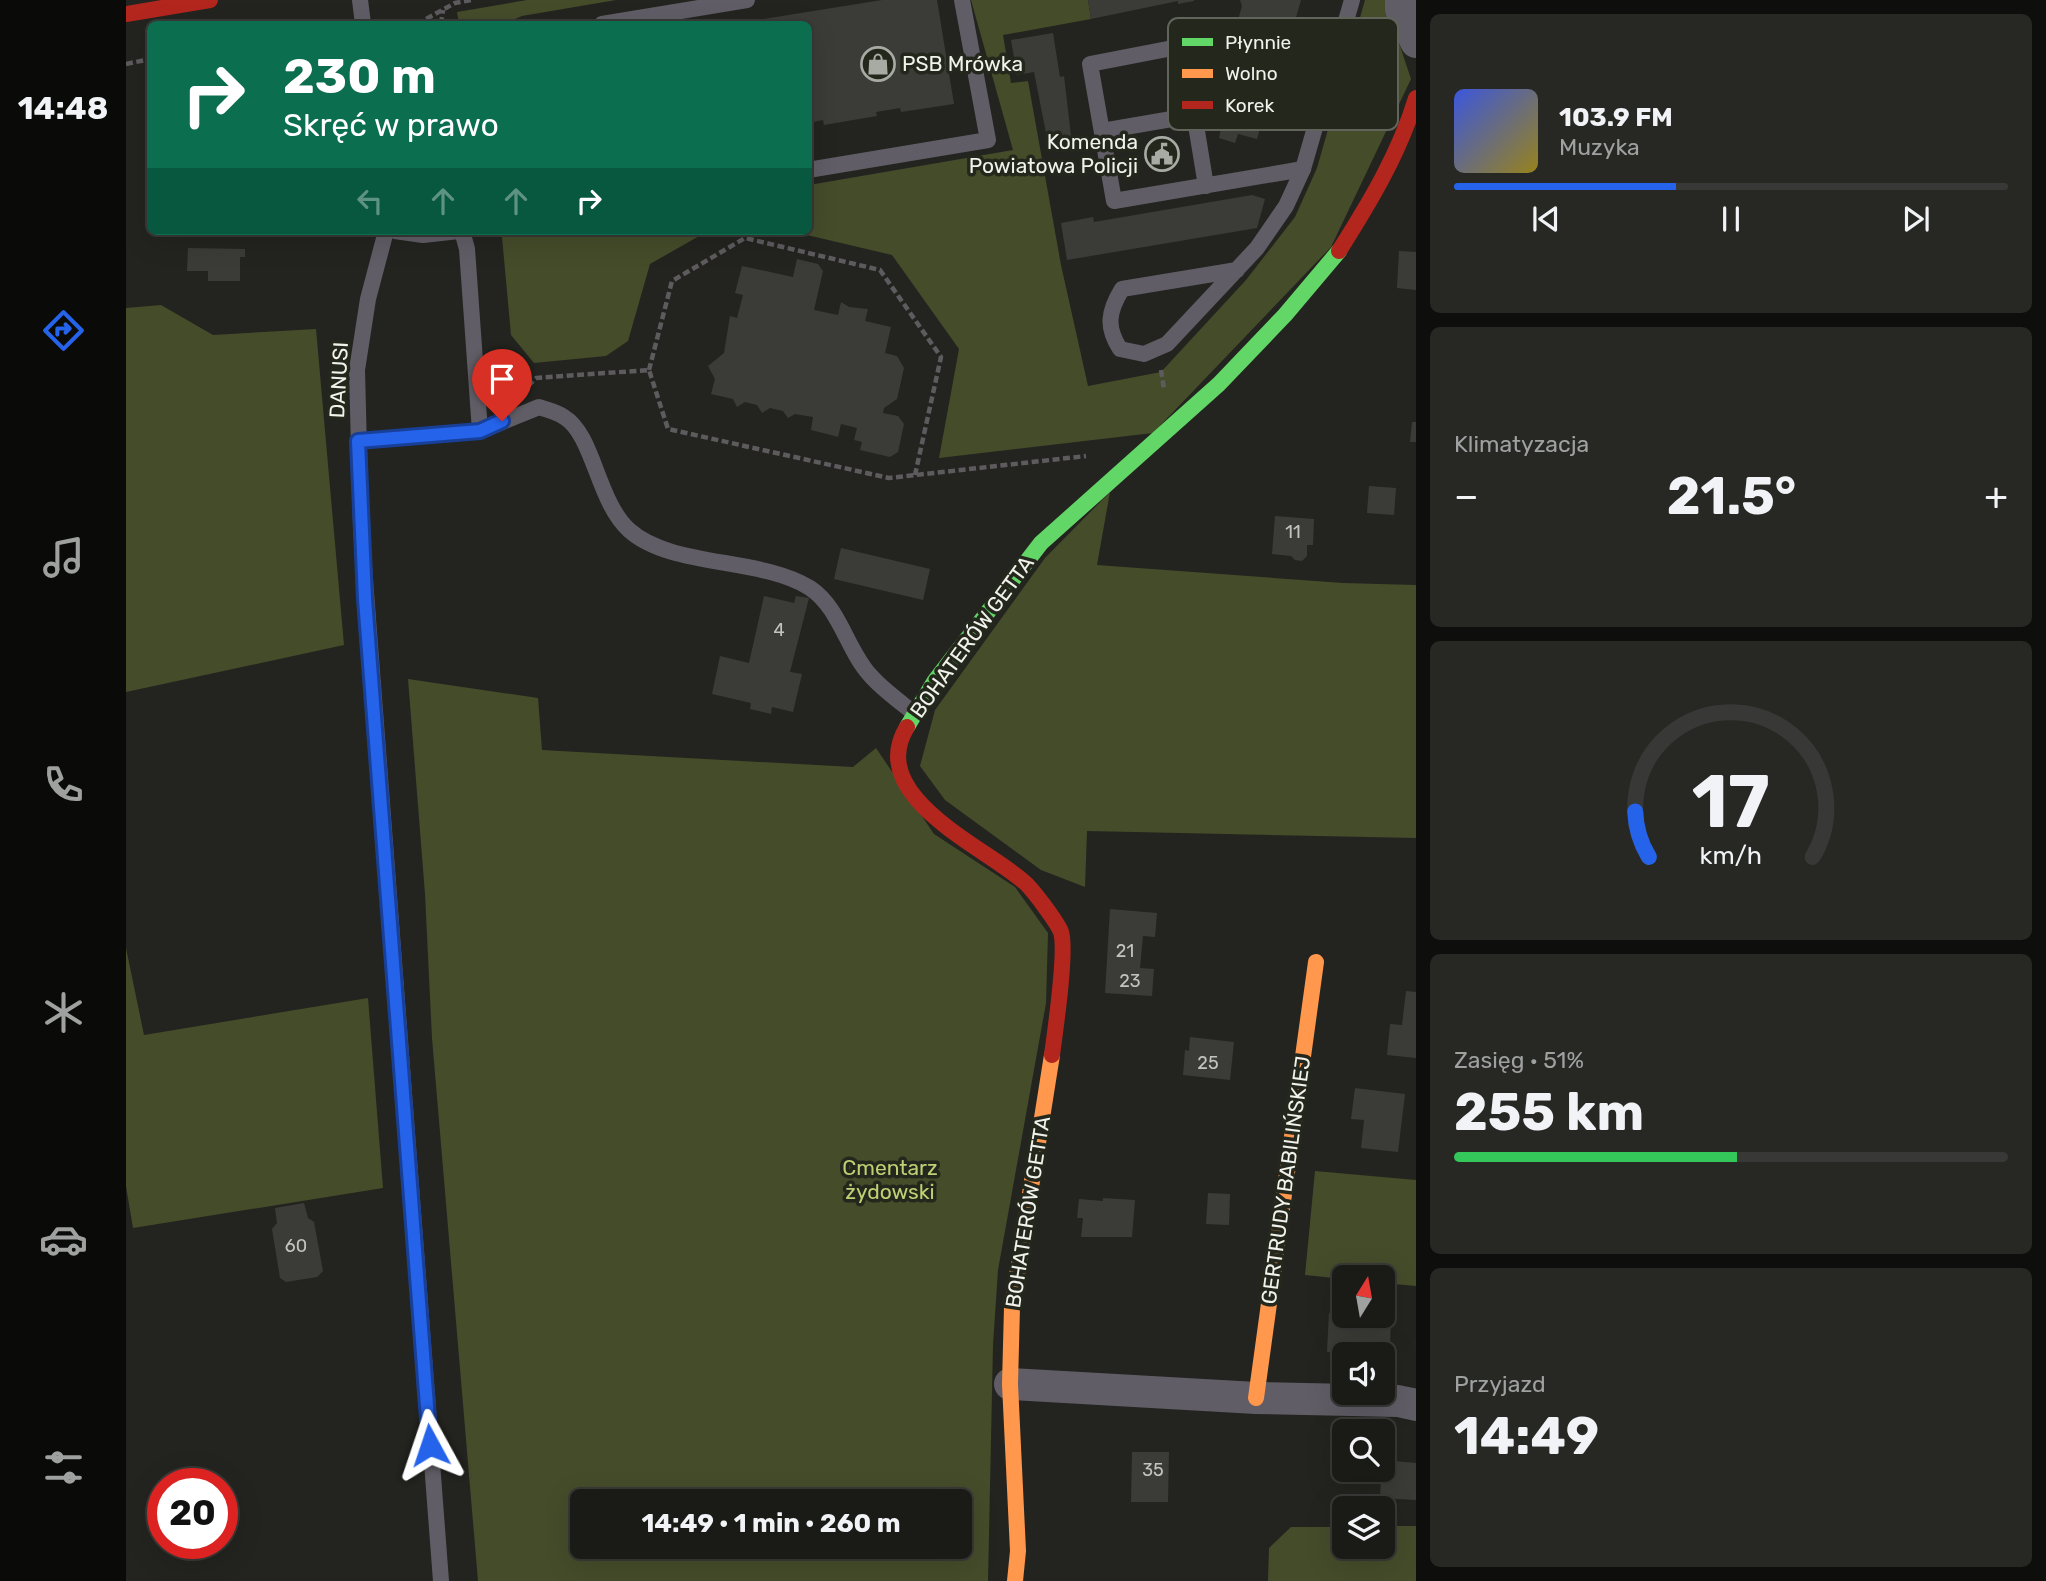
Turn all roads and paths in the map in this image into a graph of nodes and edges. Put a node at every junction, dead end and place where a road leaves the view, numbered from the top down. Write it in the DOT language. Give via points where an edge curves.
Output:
graph roads {
  1 [pos="210,0"];
  2 [pos="360,0"];
  3 [pos="471,0"];
  4 [pos="747,0"];
  5 [pos="962,0"];
  6 [pos="1352,0"];
  7 [pos="1401,0"];
  8 [pos="455,1"];
  9 [pos="443,10"];
  10 [pos="126,14"];
  11 [pos="1347,18"];
  12 [pos="363,21"];
  13 [pos="423,21"];
  14 [pos="441,21"];
  15 [pos="620,21"];
  16 [pos="1416,42"];
  17 [pos="1168,49"];
  18 [pos="147,60"];
  19 [pos="126,64"];
  20 [pos="1416,98"];
  21 [pos="1168,120"];
  22 [pos="1197,130"];
  23 [pos="1314,130"];
  24 [pos="1102,131"];
  25 [pos="812,169"];
  26 [pos="1303,169"];
  27 [pos="1206,186"];
  28 [pos="385,235"];
  29 [pos="462,235"];
  30 [pos="1237,270"];
  31 [pos="649,370"];
  32 [pos="1161,372"];
  33 [pos="1165,396"];
  34 [pos="525,412"];
  35 [pos="480,431"];
  36 [pos="358,441"];
  37 [pos="1091,456"];
  38 [pos="915,475"];
  39 [pos="914,713"];
  40 [pos="1316,962"];
  41 [pos="1010,1384"];
  42 [pos="1256,1398"];
  43 [pos="1416,1405"];
  44 [pos="441,1581"];
  45 [pos="1015,1581"];
  1 -- 10 [label="street"];
  2 -- 12 [label="lane"];
  3 -- 8 [label="path"];
  4 -- 15 [label="lane"];
  5 -- 25 [label="lane" via="988,140"];
  6 -- 11 [label="lane"];
  7 -- 16 [label="street"];
  8 -- 9 [label="path"];
  9 -- 13 [label="path"];
  9 -- 14 [label="path"];
  17 -- 24 [label="lane" via="1090,64"];
  18 -- 19 [label="path"];
  20 -- 39 [label="street, BOHATERÓW GETTA" via="1405,134 1339,251 1219,384 1041,543"];
  21 -- 24 [label="lane"];
  22 -- 27 [label="lane"];
  23 -- 26 [label="lane"];
  24 -- 27 [label="lane" via="1114,201"];
  26 -- 27 [label="lane"];
  26 -- 30 [label="lane" via="1286,206"];
  28 -- 36 [label="lane, DANUSI" via="368,299 357,370"];
  29 -- 35 [label="lane" via="467,249"];
  30 -- 30 [label="lane" via="1167,344 1144,354 1120,349 1109,331 1111,306 1122,289"];
  31 -- 34 [label="path" via="537,378 524,389"];
  31 -- 38 [label="path" via="668,429 889,478"];
  31 -- 38 [label="path" via="672,281 745,237 880,270 941,357"];
  32 -- 33 [label="path"];
  34 -- 35 [label="lane"];
  34 -- 39 [label="lane" via="539,407 564,417 579,432 610,506 629,530 654,545 783,576 810,588 823,600 869,674"];
  35 -- 36 [label="lane"];
  36 -- 44 [label="lane, DANUSI" via="365,599"];
  37 -- 38 [label="path"];
  39 -- 41 [label="street, BOHATERÓW GETTA" via="900,740 898,766 911,793 940,821 1025,882 1061,933 1059,1009 1012,1307"];
  40 -- 42 [label="street, GERTRUDY BABILIŃSKIEJ"];
  41 -- 42 [label="street"];
  41 -- 45 [label="street, BOHATERÓW GETTA" via="1018,1551"];
  42 -- 43 [label="street"];
}
